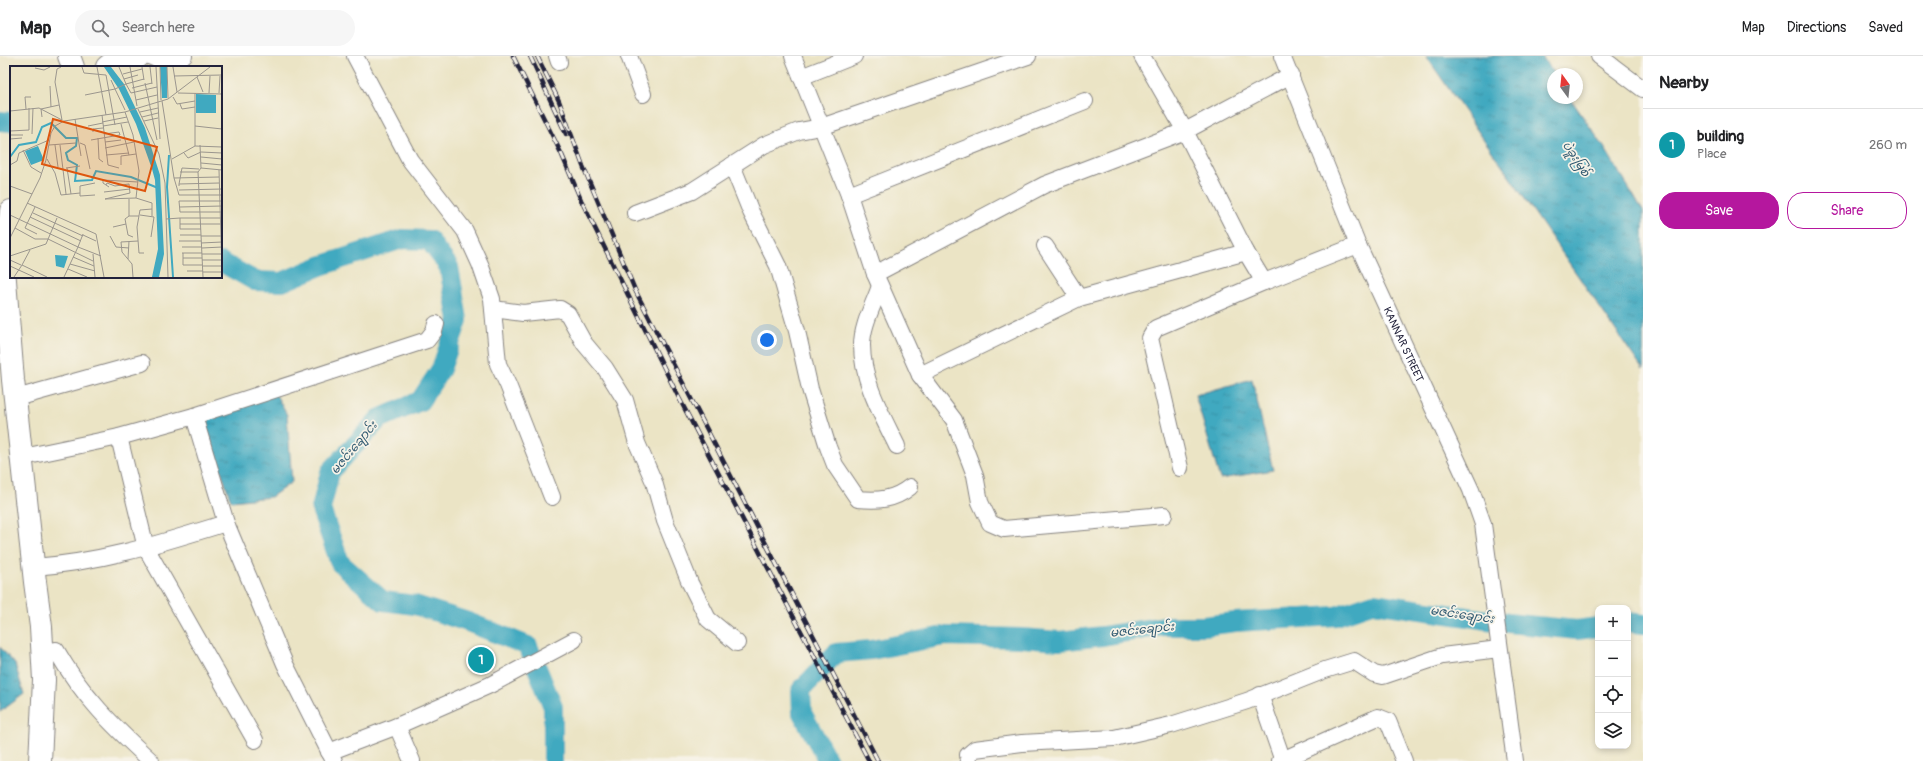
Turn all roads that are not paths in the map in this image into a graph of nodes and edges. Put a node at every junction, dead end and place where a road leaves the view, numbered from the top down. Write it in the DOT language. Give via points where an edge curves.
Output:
graph roads {
  1 [pos="69,56"];
  2 [pos="120,56"];
  3 [pos="139,56"];
  4 [pos="149,56"];
  5 [pos="184,56"];
  6 [pos="355,56"];
  7 [pos="628,56"];
  8 [pos="793,56"];
  9 [pos="854,56"];
  10 [pos="1028,56"];
  11 [pos="1142,56"];
  12 [pos="1282,56"];
  13 [pos="1598,56"];
  14 [pos="73,66"];
  15 [pos="108,66"];
  16 [pos="126,66"];
  17 [pos="1291,75"];
  18 [pos="801,77"];
  19 [pos="1643,89"];
  20 [pos="643,94"];
  21 [pos="1085,101"];
  22 [pos="821,127"];
  23 [pos="1185,131"];
  24 [pos="732,165"];
  25 [pos="849,195"];
  26 [pos="635,213"];
  27 [pos="10,219"];
  28 [pos="1358,245"];
  29 [pos="1045,246"];
  30 [pos="1246,252"];
  31 [pos="16,278"];
  32 [pos="878,280"];
  33 [pos="1264,282"];
  34 [pos="1079,298"];
  35 [pos="493,309"];
  36 [pos="436,324"];
  37 [pos="142,363"];
  38 [pos="920,375"];
  39 [pos="14,388"];
  40 [pos="194,416"];
  41 [pos="119,437"];
  42 [pos="897,446"];
  43 [pos="33,455"];
  44 [pos="1180,468"];
  45 [pos="910,487"];
  46 [pos="552,497"];
  47 [pos="1164,515"];
  48 [pos="226,523"];
  49 [pos="146,548"];
  50 [pos="40,567"];
  51 [pos="574,640"];
  52 [pos="737,643"];
  53 [pos="1498,644"];
  54 [pos="56,650"];
  55 [pos="1260,696"];
  56 [pos="397,726"];
  57 [pos="256,740"];
  58 [pos="332,756"];
  59 [pos="40,761"];
  60 [pos="52,761"];
  61 [pos="151,761"];
  62 [pos="412,761"];
  63 [pos="969,761"];
  64 [pos="1282,761"];
  65 [pos="1404,761"];
  66 [pos="1515,761"];
  1 -- 14 [label="highway"];
  2 -- 15 [label="highway"];
  3 -- 16 [label="highway"];
  4 -- 5 [label="street" via="163,62"];
  6 -- 35 [label="street" via="410,160 465,231 485,279"];
  7 -- 20 [label="street"];
  8 -- 18 [label="street"];
  9 -- 18 [label="street"];
  10 -- 22 [label="street"];
  11 -- 23 [label="street"];
  12 -- 17 [label="street, KANNAR STREET"];
  13 -- 19 [label="street"];
  17 -- 23 [label="street"];
  17 -- 28 [label="street, KANNAR STREET"];
  18 -- 22 [label="street"];
  21 -- 25 [label="street"];
  22 -- 24 [label="street" via="799,131 764,144"];
  22 -- 25 [label="street"];
  23 -- 30 [label="street"];
  23 -- 32 [label="street" via="1044,185"];
  24 -- 26 [label="street" via="692,191"];
  24 -- 45 [label="street" via="751,212 778,266 810,388 835,465 858,499 879,501 901,494"];
  25 -- 32 [label="street"];
  27 -- 39 [label="highway" via="4,268"];
  28 -- 33 [label="street"];
  28 -- 53 [label="street, KANNAR STREET" via="1471,490 1483,524"];
  29 -- 34 [label="street"];
  30 -- 33 [label="street"];
  30 -- 34 [label="street"];
  31 -- 39 [label="highway"];
  32 -- 38 [label="street"];
  32 -- 42 [label="street" via="862,345 875,401"];
  33 -- 44 [label="street" via="1156,328 1150,338"];
  34 -- 38 [label="street"];
  35 -- 46 [label="street" via="498,364"];
  35 -- 52 [label="street" via="523,312 560,309 568,314 584,343 605,368 626,400 637,443 654,482 665,522 708,619"];
  36 -- 40 [label="street" via="427,340"];
  37 -- 39 [label="street"];
  38 -- 47 [label="street" via="954,420 975,475 980,502 990,523 1004,529"];
  39 -- 43 [label="highway"];
  39 -- 50 [label="highway"];
  40 -- 41 [label="street"];
  40 -- 48 [label="street"];
  41 -- 43 [label="street"];
  41 -- 49 [label="street"];
  43 -- 50 [label="highway"];
  48 -- 49 [label="street"];
  48 -- 58 [label="street" via="285,664"];
  49 -- 50 [label="street"];
  49 -- 57 [label="street"];
  50 -- 54 [label="highway"];
  50 -- 59 [label="highway" via="44,680"];
  51 -- 56 [label="street" via="490,685"];
  53 -- 55 [label="street" via="1442,656 1382,676 1374,674 1354,661"];
  53 -- 66 [label="street, KANNAR STREET"];
  54 -- 60 [label="highway" via="58,693"];
  54 -- 61 [label="street" via="80,689 108,721"];
  55 -- 63 [label="street" via="1171,725 1114,738 1022,742 975,749 968,755"];
  55 -- 64 [label="street"];
  56 -- 58 [label="street"];
  56 -- 62 [label="street"];
  64 -- 65 [label="street" via="1378,717 1388,721"];
}
